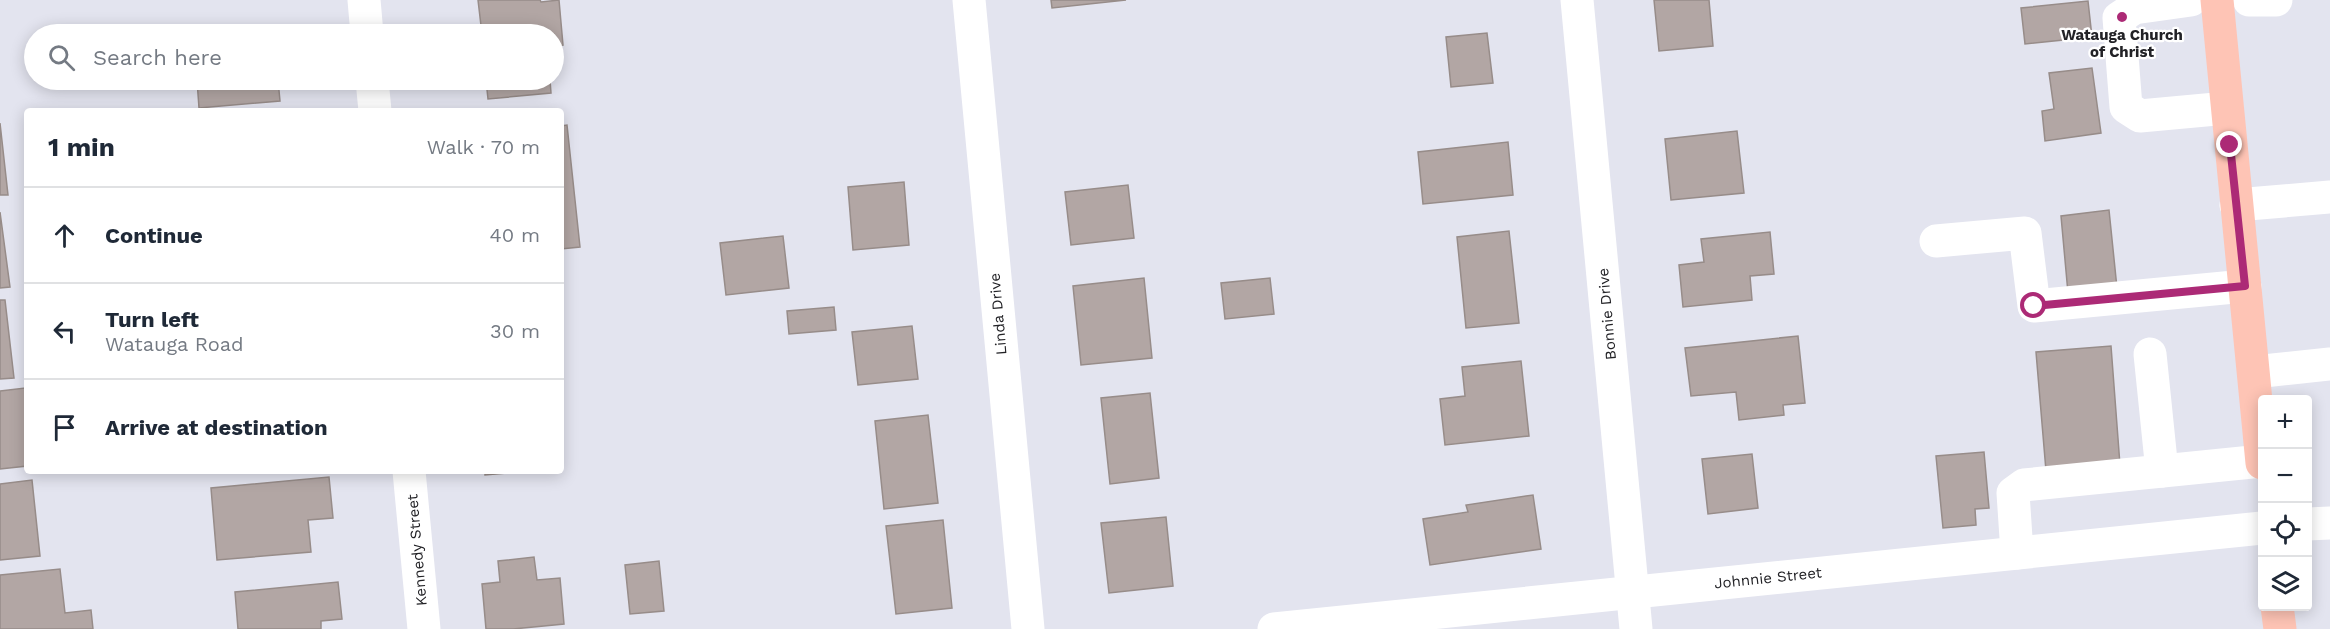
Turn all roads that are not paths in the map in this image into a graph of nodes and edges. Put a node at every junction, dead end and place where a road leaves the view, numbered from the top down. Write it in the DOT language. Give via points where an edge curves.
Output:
graph roads {
  1 [pos="364,0"];
  2 [pos="969,0"];
  3 [pos="1577,0"];
  4 [pos="2191,0"];
  5 [pos="2217,0"];
  6 [pos="2249,0"];
  7 [pos="2276,0"];
  8 [pos="366,24"];
  9 [pos="373,90"];
  10 [pos="375,108"];
  11 [pos="2227,108"];
  12 [pos="2330,196"];
  13 [pos="2236,205"];
  14 [pos="1936,241"];
  15 [pos="2245,286"];
  16 [pos="2150,354"];
  17 [pos="2330,364"];
  18 [pos="2254,372"];
  19 [pos="2261,449"];
  20 [pos="2258,462"];
  21 [pos="2162,471"];
  22 [pos="409,474"];
  23 [pos="2330,523"];
  24 [pos="2312,524"];
  25 [pos="2258,528"];
  26 [pos="2017,553"];
  27 [pos="1632,592"];
  28 [pos="2278,611"];
  29 [pos="424,629"];
  30 [pos="1028,629"];
  31 [pos="1274,629"];
  32 [pos="1636,629"];
  33 [pos="2280,629"];
  1 -- 8 [label="street"];
  2 -- 30 [label="street, Linda Drive"];
  3 -- 27 [label="street, Bonnie Drive"];
  4 -- 11 [label="street" via="2134,8 2119,18 2126,107 2140,116"];
  5 -- 11 [label="main road"];
  6 -- 7 [label="street"];
  9 -- 10 [label="street"];
  11 -- 13 [label="main road"];
  12 -- 13 [label="street"];
  13 -- 15 [label="main road"];
  14 -- 15 [label="street" via="2025,233 2034,306"];
  15 -- 18 [label="main road"];
  16 -- 21 [label="street"];
  17 -- 18 [label="street"];
  18 -- 19 [label="main road"];
  20 -- 21 [label="street"];
  21 -- 26 [label="street" via="2024,485 2013,493"];
  22 -- 29 [label="street, Kennedy Street"];
  23 -- 24 [label="street"];
  25 -- 26 [label="street, Johnnie Street"];
  26 -- 27 [label="street, Johnnie Street"];
  27 -- 31 [label="street, Johnnie Street"];
  27 -- 32 [label="street, Bonnie Drive"];
  28 -- 33 [label="main road"];
}
